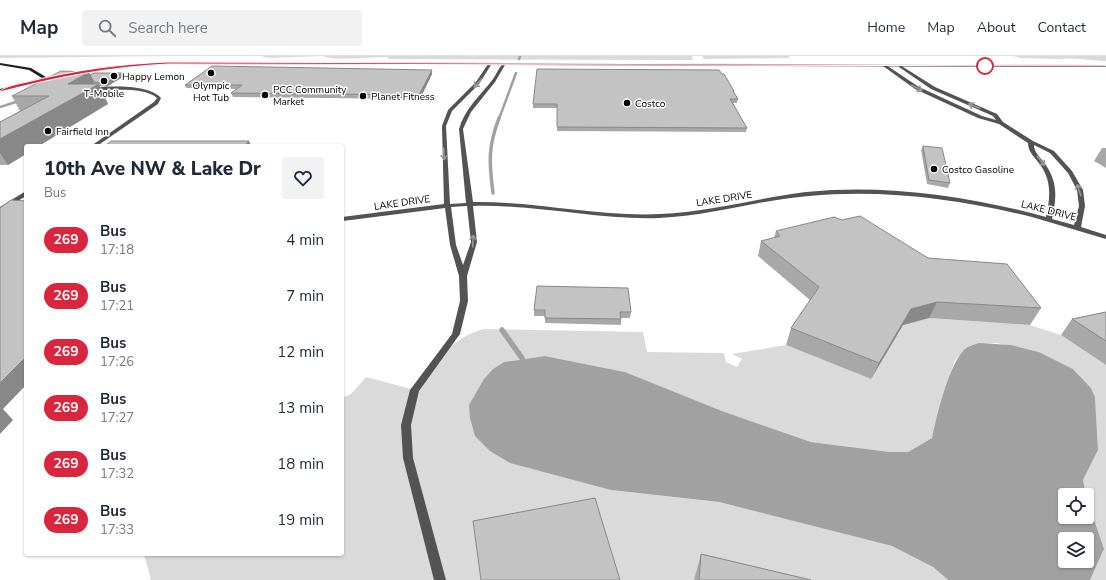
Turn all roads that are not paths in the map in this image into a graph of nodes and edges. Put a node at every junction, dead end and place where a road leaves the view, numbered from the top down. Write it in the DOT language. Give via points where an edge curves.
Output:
graph roads {
  1 [pos="0,64"];
  2 [pos="489,65"];
  3 [pos="504,65"];
  4 [pos="884,66"];
  5 [pos="900,66"];
  6 [pos="1106,66"];
  7 [pos="45,78"];
  8 [pos="50,82"];
  9 [pos="86,89"];
  10 [pos="0,90"];
  11 [pos="1001,123"];
  12 [pos="1031,142"];
  13 [pos="97,144"];
  14 [pos="24,193"];
  15 [pos="470,204"];
  16 [pos="448,206"];
  17 [pos="0,210"];
  18 [pos="344,219"];
  19 [pos="1048,220"];
  20 [pos="1077,228"];
  21 [pos="1106,237"];
  22 [pos="464,276"];
  23 [pos="440,580"];
  1 -- 7 [label="main road" via="30,68"];
  2 -- 3 [label="main road"];
  2 -- 7 [label="main road" via="146,64"];
  2 -- 16 [label="street, one-way" via="478,83 455,105 445,123 443,138"];
  3 -- 4 [label="main road"];
  3 -- 15 [label="street" via="496,79 472,107 462,125 461,138"];
  4 -- 5 [label="main road"];
  4 -- 11 [label="street, one-way" via="929,94 980,117"];
  5 -- 6 [label="main road"];
  11 -- 5 [label="street, one-way" via="995,115 933,88"];
  7 -- 8 [label="street"];
  7 -- 10 [label="main road"];
  9 -- 13 [label="street" via="142,90 154,93 159,98 156,103"];
  11 -- 12 [label="street"];
  12 -- 19 [label="street, one-way" via="1031,150 1045,166 1053,184 1054,195"];
  20 -- 12 [label="street, one-way" via="1082,206 1074,178 1052,152"];
  14 -- 17 [label="street"];
  15 -- 16 [label="street, LAKE DRIVE"];
  15 -- 19 [label="street, LAKE DRIVE" via="524,206 608,215 659,216 716,210 808,194 874,193 952,200"];
  22 -- 15 [label="street, one-way" via="474,242"];
  16 -- 18 [label="street, LAKE DRIVE"];
  16 -- 22 [label="street" via="453,245"];
  19 -- 20 [label="street, LAKE DRIVE"];
  20 -- 21 [label="street, LAKE DRIVE"];
  22 -- 23 [label="street" via="464,301 456,334 415,390 406,425 408,458"];
}
